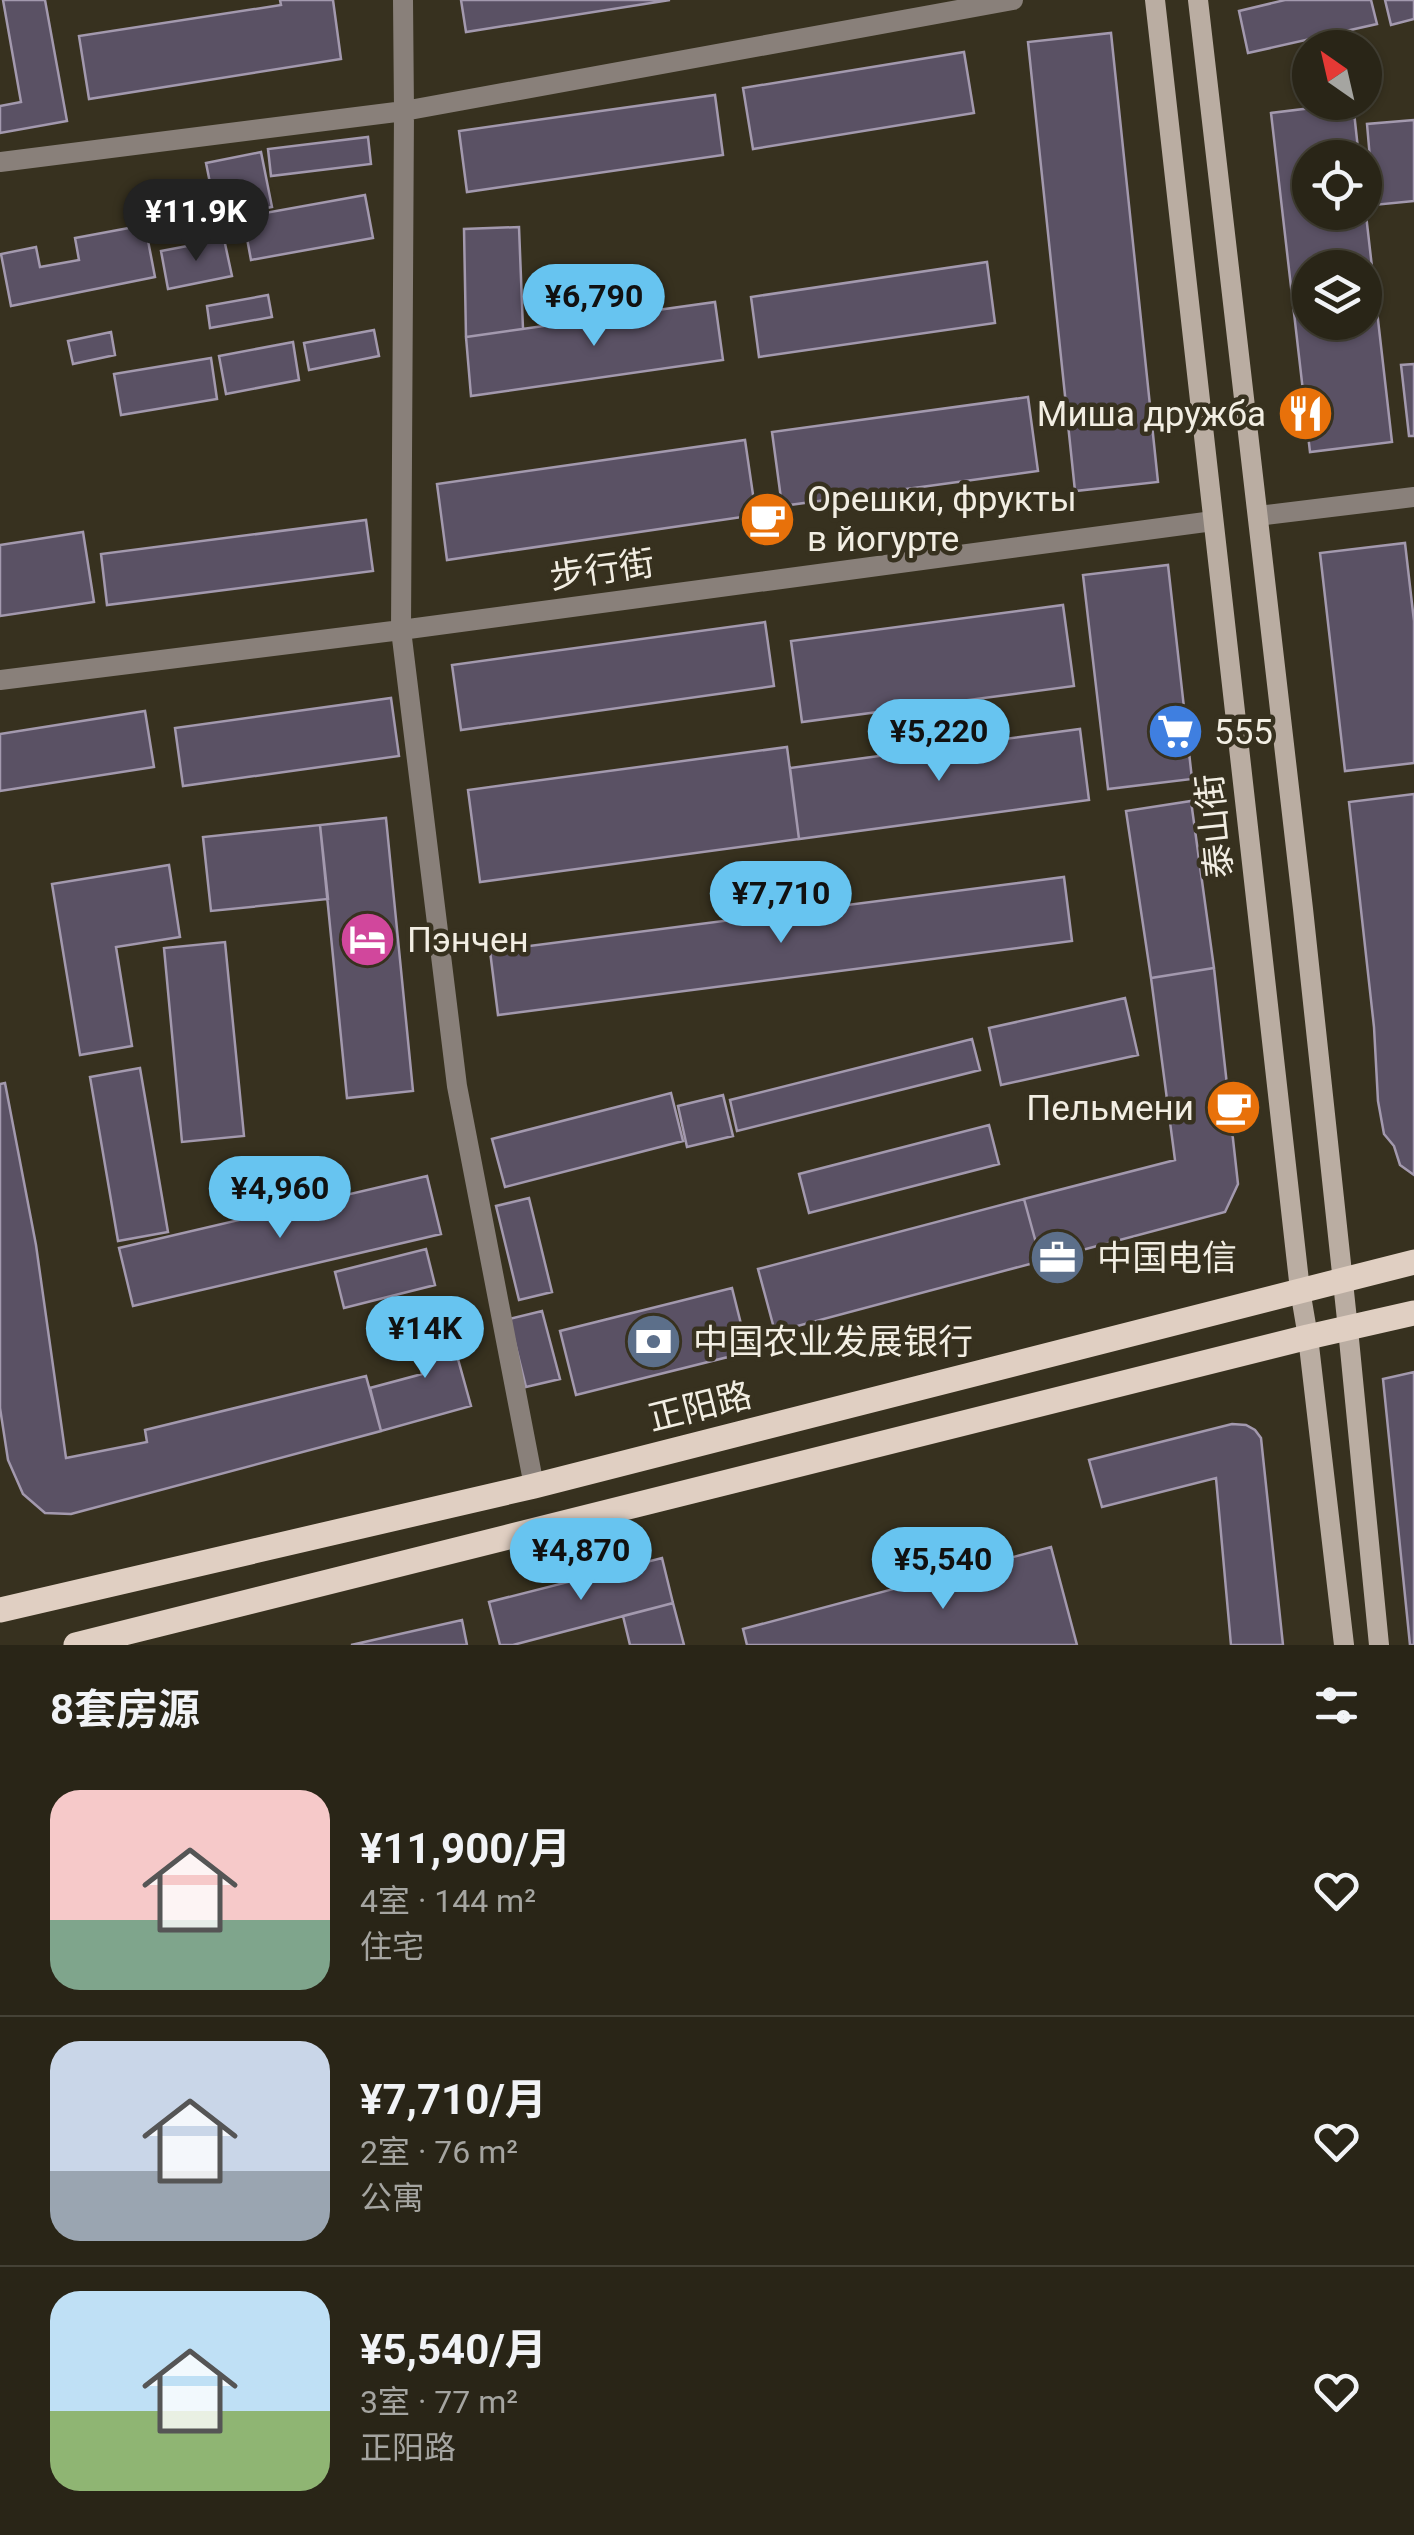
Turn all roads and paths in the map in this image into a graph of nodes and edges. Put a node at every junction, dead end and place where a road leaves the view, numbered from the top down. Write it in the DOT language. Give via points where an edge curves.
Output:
graph roads {
  1 [pos="402,0"];
  2 [pos="1013,0"];
  3 [pos="1155,0"];
  4 [pos="1198,0"];
  5 [pos="404,111"];
  6 [pos="0,162"];
  7 [pos="1414,497"];
  8 [pos="1258,516"];
  9 [pos="1212,521"];
  10 [pos="401,630"];
  11 [pos="0,680"];
  12 [pos="1414,1262"];
  13 [pos="1343,1279"];
  14 [pos="1300,1290"];
  15 [pos="1414,1313"];
  16 [pos="1348,1328"];
  17 [pos="1308,1336"];
  18 [pos="534,1486"];
  19 [pos="0,1610"];
  20 [pos="76,1645"];
  21 [pos="1344,1645"];
  22 [pos="1379,1645"];
  1 -- 5 [label="street"];
  2 -- 5 [label="street"];
  3 -- 9 [label="main road, 泰山街"];
  4 -- 8 [label="main road"];
  5 -- 6 [label="street"];
  5 -- 10 [label="street"];
  7 -- 8 [label="street"];
  8 -- 13 [label="main road"];
  9 -- 10 [label="street, 步行街"];
  9 -- 14 [label="main road, 泰山街"];
  10 -- 11 [label="street, 步行街"];
  10 -- 18 [label="street" via="458,1086"];
  12 -- 13 [label="main road, 正阳路"];
  13 -- 14 [label="main road, 正阳路"];
  13 -- 16 [label="main road"];
  14 -- 17 [label="main road, 泰山街"];
  14 -- 18 [label="main road, 正阳路"];
  15 -- 16 [label="main road"];
  16 -- 17 [label="main road"];
  16 -- 22 [label="main road"];
  17 -- 20 [label="main road"];
  17 -- 21 [label="main road, 泰山街"];
  18 -- 19 [label="main road, 正阳路"];
}
